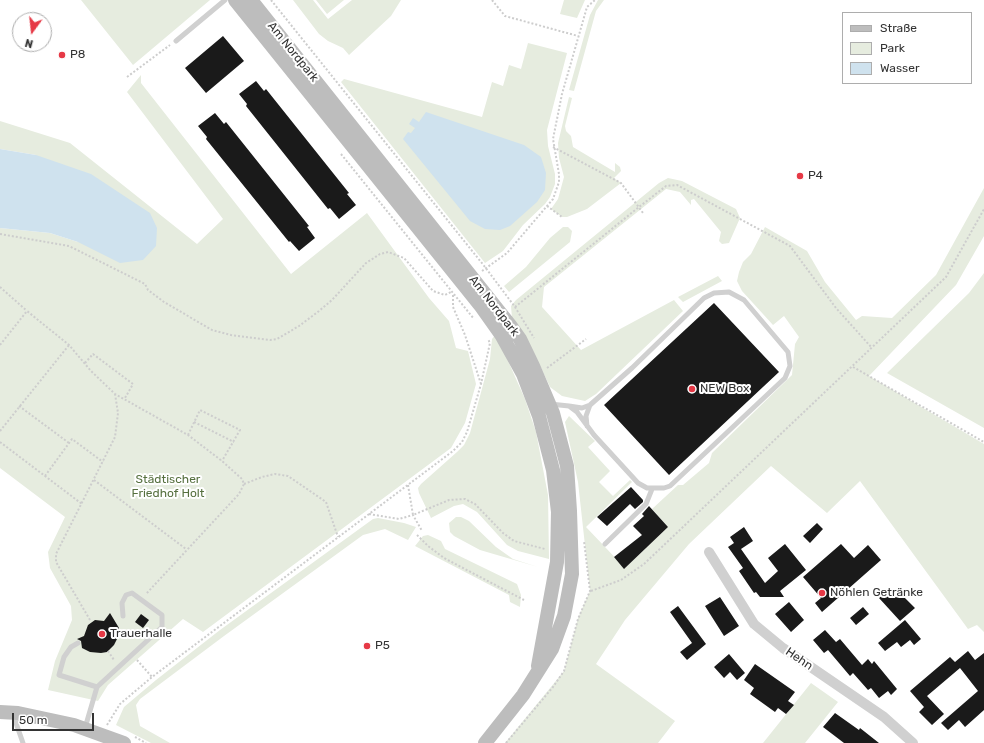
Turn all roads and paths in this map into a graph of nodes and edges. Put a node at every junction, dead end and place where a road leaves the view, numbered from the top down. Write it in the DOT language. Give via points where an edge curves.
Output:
graph roads {
  1 [pos="225,0"];
  2 [pos="235,0"];
  3 [pos="251,0"];
  4 [pos="492,0"];
  5 [pos="595,0"];
  6 [pos="578,36"];
  7 [pos="176,41"];
  8 [pos="127,77"];
  9 [pos="553,147"];
  10 [pos="547,206"];
  11 [pos="639,207"];
  12 [pos="984,209"];
  13 [pos="643,213"];
  14 [pos="562,217"];
  15 [pos="0,234"];
  16 [pos="472,277"];
  17 [pos="0,287"];
  18 [pos="516,307"];
  19 [pos="27,311"];
  20 [pos="487,335"];
  21 [pos="586,340"];
  22 [pos="0,345"];
  23 [pos="69,345"];
  24 [pos="872,348"];
  25 [pos="85,364"];
  26 [pos="853,367"];
  27 [pos="547,368"];
  28 [pos="481,384"];
  29 [pos="115,394"];
  30 [pos="125,398"];
  31 [pos="549,404"];
  32 [pos="590,405"];
  33 [pos="19,406"];
  34 [pos="569,406"];
  35 [pos="194,422"];
  36 [pos="587,426"];
  37 [pos="0,431"];
  38 [pos="188,435"];
  39 [pos="0,442"];
  40 [pos="234,442"];
  41 [pos="984,442"];
  42 [pos="69,443"];
  43 [pos="222,461"];
  44 [pos="103,462"];
  45 [pos="45,476"];
  46 [pos="94,480"];
  47 [pos="244,484"];
  48 [pos="408,485"];
  49 [pos="652,489"];
  50 [pos="82,504"];
  51 [pos="369,514"];
  52 [pos="414,515"];
  53 [pos="422,531"];
  54 [pos="417,535"];
  55 [pos="338,537"];
  56 [pos="605,544"];
  57 [pos="186,550"];
  58 [pos="558,550"];
  59 [pos="709,552"];
  60 [pos="141,599"];
  61 [pos="524,600"];
  62 [pos="123,616"];
  63 [pos="90,620"];
  64 [pos="78,643"];
  65 [pos="108,650"];
  66 [pos="132,654"];
  67 [pos="118,666"];
  68 [pos="538,672"];
  69 [pos="152,677"];
  70 [pos="97,687"];
  71 [pos="0,712"];
  72 [pos="18,713"];
  73 [pos="84,729"];
  74 [pos="103,734"];
  75 [pos="23,743"];
  76 [pos="124,743"];
  77 [pos="485,743"];
  78 [pos="506,743"];
  79 [pos="913,743"];
  1 -- 7 [label="lane"];
  2 -- 58 [label="street, Am Nordpark" via="480,305 502,336 523,374 539,416 553,470 558,512"];
  3 -- 16 [label="street, Am Nordpark"];
  4 -- 6 [label="path" via="505,16"];
  5 -- 6 [label="path" via="587,7"];
  6 -- 9 [label="path" via="562,94"];
  7 -- 8 [label="path"];
  9 -- 10 [label="path" via="559,182 553,199"];
  9 -- 11 [label="path" via="614,178"];
  10 -- 14 [label="path"];
  10 -- 16 [label="path" via="507,253"];
  11 -- 13 [label="path"];
  11 -- 18 [label="path"];
  11 -- 24 [label="path" via="666,186 677,185 790,246 836,308"];
  12 -- 24 [label="path" via="946,277"];
  15 -- 28 [label="path" via="69,246 145,284 148,290 164,302 212,330 270,340 277,339 320,311 366,263 388,252 404,258 433,291 445,295 452,293 454,307"];
  16 -- 31 [label="street, Am Nordpark" via="520,339"];
  17 -- 19 [label="path"];
  19 -- 22 [label="path"];
  19 -- 23 [label="path"];
  20 -- 28 [label="path" via="490,343"];
  21 -- 27 [label="path"];
  23 -- 25 [label="path"];
  23 -- 33 [label="path"];
  24 -- 26 [label="path"];
  25 -- 29 [label="path"];
  25 -- 30 [label="path" via="93,354 133,384"];
  26 -- 41 [label="path"];
  26 -- 78 [label="path" via="644,564 621,580 590,591 578,620 564,671 553,688"];
  28 -- 48 [label="path" via="462,442"];
  29 -- 30 [label="path"];
  29 -- 44 [label="path" via="118,412 116,431"];
  30 -- 38 [label="path"];
  31 -- 34 [label="lane"];
  31 -- 68 [label="street, Am Nordpark" via="567,466 579,551 564,616 552,649"];
  32 -- 34 [label="lane" via="582,408"];
  32 -- 36 [label="lane" via="586,416"];
  32 -- 49 [label="lane" via="709,294 722,291 737,295 784,346 788,352 790,366 785,378 670,486"];
  33 -- 37 [label="path"];
  33 -- 42 [label="path"];
  34 -- 36 [label="lane"];
  35 -- 38 [label="path"];
  35 -- 40 [label="path"];
  35 -- 40 [label="path" via="200,410 240,430"];
  36 -- 49 [label="lane" via="638,483"];
  38 -- 43 [label="path"];
  39 -- 45 [label="path"];
  40 -- 43 [label="path"];
  42 -- 44 [label="path" via="72,438"];
  42 -- 45 [label="path"];
  43 -- 47 [label="path" via="239,474"];
  44 -- 46 [label="path"];
  45 -- 50 [label="path"];
  46 -- 50 [label="path"];
  46 -- 57 [label="path"];
  47 -- 55 [label="path" via="275,474 288,476 326,502"];
  47 -- 57 [label="path" via="239,494"];
  48 -- 51 [label="path"];
  48 -- 52 [label="path"];
  49 -- 56 [label="lane" via="646,504"];
  50 -- 63 [label="path" via="56,554 56,562"];
  51 -- 52 [label="path" via="399,519"];
  51 -- 55 [label="path"];
  52 -- 53 [label="path"];
  52 -- 58 [label="path" via="450,500 465,499 475,504 514,541"];
  54 -- 61 [label="path" via="444,558"];
  55 -- 69 [label="path"];
  57 -- 60 [label="path"];
  58 -- 68 [label="street, Am Nordpark"];
  59 -- 79 [label="street, Hehn" via="754,624 783,648 884,717"];
  60 -- 62 [label="lane" via="132,593 126,595 122,603"];
  60 -- 66 [label="lane" via="162,615 163,623 157,633"];
  64 -- 70 [label="lane" via="71,647 64,657 59,675"];
  65 -- 67 [label="path"];
  66 -- 67 [label="lane"];
  66 -- 69 [label="path"];
  67 -- 70 [label="lane"];
  68 -- 77 [label="street, Am Nordpark"];
  69 -- 74 [label="path" via="120,704"];
  70 -- 73 [label="lane"];
  71 -- 72 [label="street"];
  72 -- 73 [label="street"];
  72 -- 75 [label="lane" via="16,723"];
  73 -- 74 [label="street"];
  74 -- 76 [label="street"];
}
